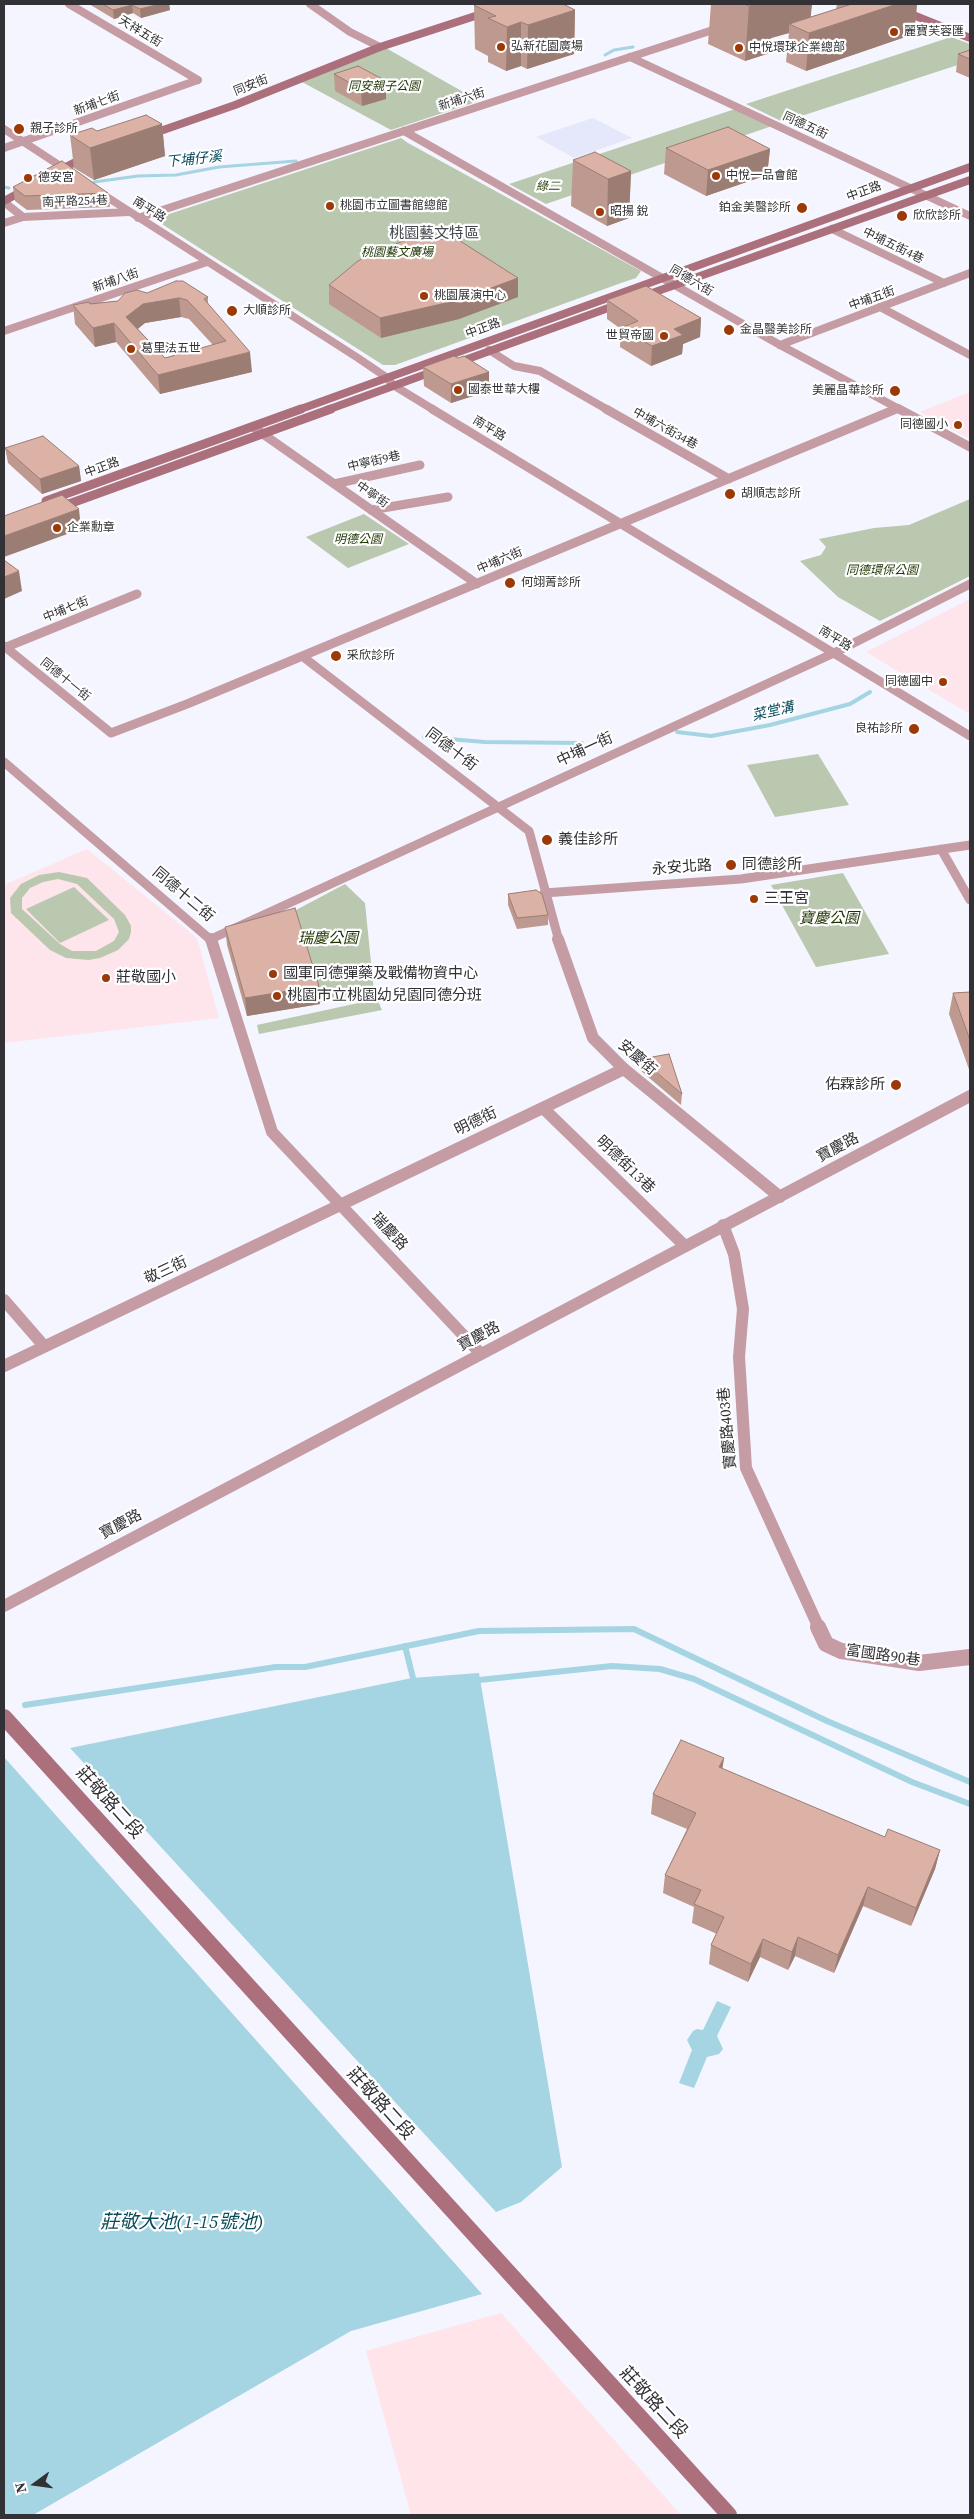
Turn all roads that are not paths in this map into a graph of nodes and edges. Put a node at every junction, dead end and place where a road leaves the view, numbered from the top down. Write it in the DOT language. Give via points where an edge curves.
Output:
graph roads {
  1 [pos="70,4"];
  2 [pos="310,4"];
  3 [pos="512,4"];
  4 [pos="886,4"];
  5 [pos="907,4"];
  6 [pos="729,24"];
  7 [pos="970,29"];
  8 [pos="970,38"];
  9 [pos="380,47"];
  10 [pos="630,57"];
  11 [pos="198,80"];
  12 [pos="4,129"];
  13 [pos="404,131"];
  14 [pos="134,140"];
  15 [pos="23,142"];
  16 [pos="4,148"];
  17 [pos="97,153"];
  18 [pos="970,167"];
  19 [pos="62,168"];
  20 [pos="48,177"];
  21 [pos="76,177"];
  22 [pos="970,180"];
  23 [pos="35,184"];
  24 [pos="91,187"];
  25 [pos="911,189"];
  26 [pos="925,195"];
  27 [pos="4,202"];
  28 [pos="129,212"];
  29 [pos="970,216"];
  30 [pos="23,217"];
  31 [pos="138,218"];
  32 [pos="4,223"];
  33 [pos="832,229"];
  34 [pos="207,262"];
  35 [pos="970,273"];
  36 [pos="664,278"];
  37 [pos="944,283"];
  38 [pos="674,285"];
  39 [pos="880,307"];
  40 [pos="4,331"];
  41 [pos="780,345"];
  42 [pos="489,350"];
  43 [pos="970,355"];
  44 [pos="386,377"];
  45 [pos="393,385"];
  46 [pos="898,408"];
  47 [pos="253,427"];
  48 [pos="264,434"];
  49 [pos="970,446"];
  50 [pos="420,465"];
  51 [pos="729,479"];
  52 [pos="334,484"];
  53 [pos="448,498"];
  54 [pos="39,504"];
  55 [pos="372,510"];
  56 [pos="50,511"];
  57 [pos="622,524"];
  58 [pos="477,584"];
  59 [pos="970,584"];
  60 [pos="137,594"];
  61 [pos="4,647"];
  62 [pos="834,653"];
  63 [pos="302,656"];
  64 [pos="111,733"];
  65 [pos="970,736"];
  66 [pos="4,762"];
  67 [pos="500,806"];
  68 [pos="970,845"];
  69 [pos="941,849"];
  70 [pos="544,893"];
  71 [pos="970,900"];
  72 [pos="211,939"];
  73 [pos="624,1069"];
  74 [pos="970,1096"];
  75 [pos="543,1108"];
  76 [pos="272,1132"];
  77 [pos="780,1198"];
  78 [pos="342,1205"];
  79 [pos="724,1225"];
  80 [pos="685,1246"];
  81 [pos="4,1300"];
  82 [pos="44,1346"];
  83 [pos="481,1354"];
  84 [pos="4,1366"];
  85 [pos="4,1606"];
  86 [pos="826,1644"];
  87 [pos="970,1657"];
  88 [pos="4,1717"];
  89 [pos="729,2515"];
  1 -- 11 [label="street, 天祥五街"];
  2 -- 9 [label="street" via="350,32"];
  3 -- 9 [label="street, 同安街"];
  4 -- 8 [label="street"];
  5 -- 7 [label="street"];
  6 -- 10 [label="street, 新埔六街"];
  9 -- 14 [label="street, 同安街" via="235,105"];
  10 -- 13 [label="street, 新埔六街"];
  10 -- 25 [label="street, 同德五街"];
  11 -- 15 [label="street, 新埔七街"];
  12 -- 15 [label="street"];
  13 -- 31 [label="street, 新埔六街"];
  13 -- 36 [label="street, 同德六街"];
  15 -- 16 [label="street, 新埔七街"];
  15 -- 19 [label="street"];
  17 -- 19 [label="street"];
  18 -- 25 [label="street, 中正路"];
  19 -- 20 [label="street"];
  19 -- 21 [label="street"];
  22 -- 26 [label="street, 中正路"];
  23 -- 27 [label="street"];
  24 -- 28 [label="street, 南平路"];
  25 -- 26 [label="street, 同德五街"];
  25 -- 36 [label="street, 中正路"];
  26 -- 29 [label="street, 同德五街"];
  26 -- 33 [label="street, 中正路"];
  27 -- 30 [label="street"];
  28 -- 30 [label="street, 南平路254巷"];
  28 -- 31 [label="street, 南平路"];
  30 -- 32 [label="street, 南平路254巷"];
  31 -- 34 [label="street, 南平路"];
  33 -- 37 [label="street, 中埔五街4巷"];
  33 -- 38 [label="street, 中正路"];
  34 -- 40 [label="street, 新埔八街"];
  34 -- 44 [label="street, 南平路"];
  35 -- 37 [label="street, 中埔五街"];
  36 -- 38 [label="street, 同德六街"];
  36 -- 44 [label="street, 中正路"];
  37 -- 39 [label="street, 中埔五街"];
  38 -- 41 [label="street, 同德六街"];
  38 -- 42 [label="street, 中正路"];
  39 -- 41 [label="street, 中埔五街"];
  39 -- 43 [label="street"];
  41 -- 46 [label="street, 同德六街"];
  42 -- 45 [label="street, 中正路"];
  42 -- 51 [label="street, 中埔六街34巷" via="514,366 540,371"];
  44 -- 45 [label="street, 南平路"];
  44 -- 47 [label="street, 中正路"];
  45 -- 48 [label="street, 中正路"];
  45 -- 57 [label="street, 南平路"];
  46 -- 49 [label="street, 同德六街"];
  46 -- 51 [label="street, 中埔六街"];
  47 -- 48 [label="street, 中寧街"];
  47 -- 54 [label="street, 中正路"];
  48 -- 52 [label="street, 中寧街"];
  48 -- 56 [label="street, 中正路"];
  50 -- 52 [label="street, 中寧街9巷"];
  51 -- 57 [label="street, 中埔六街"];
  52 -- 55 [label="street, 中寧街"];
  53 -- 55 [label="street"];
  55 -- 58 [label="street, 中寧街"];
  57 -- 58 [label="street, 中埔六街"];
  57 -- 62 [label="street, 南平路"];
  58 -- 63 [label="street, 中埔六街"];
  59 -- 62 [label="street, 中埔一街"];
  60 -- 61 [label="street, 中埔七街"];
  61 -- 64 [label="street, 同德十一街"];
  62 -- 65 [label="street, 南平路"];
  62 -- 67 [label="street, 中埔一街"];
  63 -- 64 [label="street, 中埔六街"];
  63 -- 67 [label="street, 同德十街"];
  66 -- 72 [label="street, 同德十二街"];
  67 -- 70 [label="street, 同德十街" via="529,831"];
  67 -- 72 [label="street, 中埔一街"];
  68 -- 69 [label="street, 永安北路"];
  69 -- 70 [label="street, 永安北路" via="741,879"];
  69 -- 71 [label="street"];
  70 -- 73 [label="street, 安慶街" via="593,1038"];
  72 -- 76 [label="street, 同德十二街"];
  73 -- 75 [label="street, 明德街"];
  73 -- 77 [label="street, 安慶街"];
  74 -- 77 [label="street, 寶慶路"];
  75 -- 78 [label="street, 明德街"];
  75 -- 80 [label="street, 明德街13巷"];
  76 -- 78 [label="street, 瑞慶路"];
  77 -- 79 [label="street, 寶慶路"];
  78 -- 82 [label="street, 敬三街"];
  78 -- 83 [label="street, 瑞慶路"];
  79 -- 80 [label="street, 寶慶路"];
  79 -- 86 [label="street, 寶慶路403巷" via="734,1254 742,1309 739,1357 746,1468"];
  80 -- 83 [label="street, 寶慶路"];
  81 -- 82 [label="street"];
  82 -- 84 [label="street, 敬三街"];
  83 -- 85 [label="street, 寶慶路"];
  86 -- 87 [label="street, 富國路90巷" via="842,1651 919,1663"];
  88 -- 89 [label="street, 莊敬路二段"];
}
